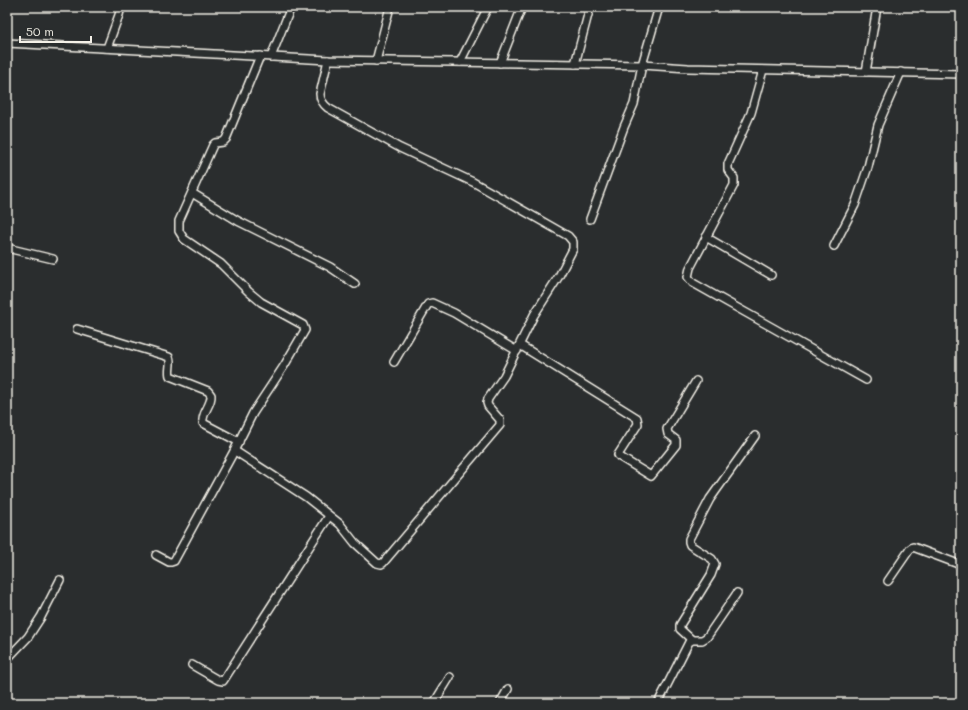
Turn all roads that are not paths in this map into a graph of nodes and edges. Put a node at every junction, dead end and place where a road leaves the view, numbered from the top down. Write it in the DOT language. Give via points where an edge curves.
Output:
graph roads {
  1 [pos="121,7"];
  2 [pos="292,7"];
  3 [pos="390,7"];
  4 [pos="488,7"];
  5 [pos="522,7"];
  6 [pos="590,7"];
  7 [pos="659,7"];
  8 [pos="877,7"];
  9 [pos="7,43"];
  10 [pos="107,48"];
  11 [pos="260,56"];
  12 [pos="271,57"];
  13 [pos="328,60"];
  14 [pos="376,61"];
  15 [pos="460,62"];
  16 [pos="500,63"];
  17 [pos="575,64"];
  18 [pos="642,64"];
  19 [pos="763,70"];
  20 [pos="866,72"];
  21 [pos="901,72"];
  22 [pos="961,74"];
  23 [pos="192,194"];
  24 [pos="590,219"];
  25 [pos="706,237"];
  26 [pos="834,246"];
  27 [pos="7,248"];
  28 [pos="53,259"];
  29 [pos="771,275"];
  30 [pos="355,284"];
  31 [pos="77,329"];
  32 [pos="518,348"];
  33 [pos="394,362"];
  34 [pos="866,380"];
  35 [pos="696,381"];
  36 [pos="755,436"];
  37 [pos="239,442"];
  38 [pos="235,451"];
  39 [pos="329,516"];
  40 [pos="156,555"];
  41 [pos="961,565"];
  42 [pos="60,580"];
  43 [pos="888,581"];
  44 [pos="737,593"];
  45 [pos="692,640"];
  46 [pos="7,659"];
  47 [pos="192,665"];
  48 [pos="450,677"];
  49 [pos="508,689"];
  50 [pos="434,703"];
  51 [pos="500,703"];
  52 [pos="658,703"];
  1 -- 10 [label="street"];
  2 -- 12 [label="street"];
  3 -- 14 [label="street"];
  4 -- 15 [label="street"];
  5 -- 16 [label="street"];
  6 -- 17 [label="street"];
  7 -- 18 [label="street"];
  8 -- 20 [label="street"];
  9 -- 10 [label="street"];
  10 -- 11 [label="street"];
  11 -- 12 [label="street"];
  11 -- 23 [label="street" via="226,139 213,145"];
  12 -- 13 [label="street"];
  13 -- 14 [label="street"];
  13 -- 32 [label="street" via="320,94 328,108 400,148 472,182 568,236 573,242 573,249 559,276 534,315"];
  14 -- 15 [label="street"];
  15 -- 16 [label="street"];
  16 -- 17 [label="street"];
  17 -- 18 [label="street"];
  18 -- 19 [label="street"];
  18 -- 24 [label="street" via="634,104"];
  19 -- 20 [label="street"];
  19 -- 25 [label="street" via="751,113 728,162 728,170 734,178 734,184"];
  20 -- 21 [label="street"];
  21 -- 22 [label="street"];
  21 -- 26 [label="street" via="878,125 856,205"];
  23 -- 30 [label="street" via="238,221 330,267"];
  23 -- 37 [label="street" via="179,222 179,231 184,239 221,264 261,302 305,327 297,345 253,413"];
  25 -- 29 [label="street"];
  25 -- 34 [label="street" via="688,272 693,283"];
  27 -- 28 [label="street"];
  31 -- 37 [label="street" via="170,357 170,376 208,391 211,395 202,418 203,423"];
  32 -- 33 [label="street" via="432,303 428,304"];
  32 -- 35 [label="street" via="637,418 638,424 618,455 651,476 676,445 676,440 668,434 667,429"];
  32 -- 39 [label="street" via="504,376 487,401 500,420 500,425 385,561 377,563"];
  36 -- 45 [label="street" via="710,499 689,539 690,545 712,559 715,564 680,626"];
  37 -- 38 [label="street"];
  38 -- 39 [label="street"];
  38 -- 40 [label="street" via="174,560 168,562"];
  39 -- 47 [label="street" via="223,681"];
  41 -- 43 [label="street" via="913,547"];
  42 -- 46 [label="street" via="28,637"];
  44 -- 45 [label="street" via="707,637"];
  45 -- 52 [label="street"];
  48 -- 50 [label="street"];
  49 -- 51 [label="street"];
}
